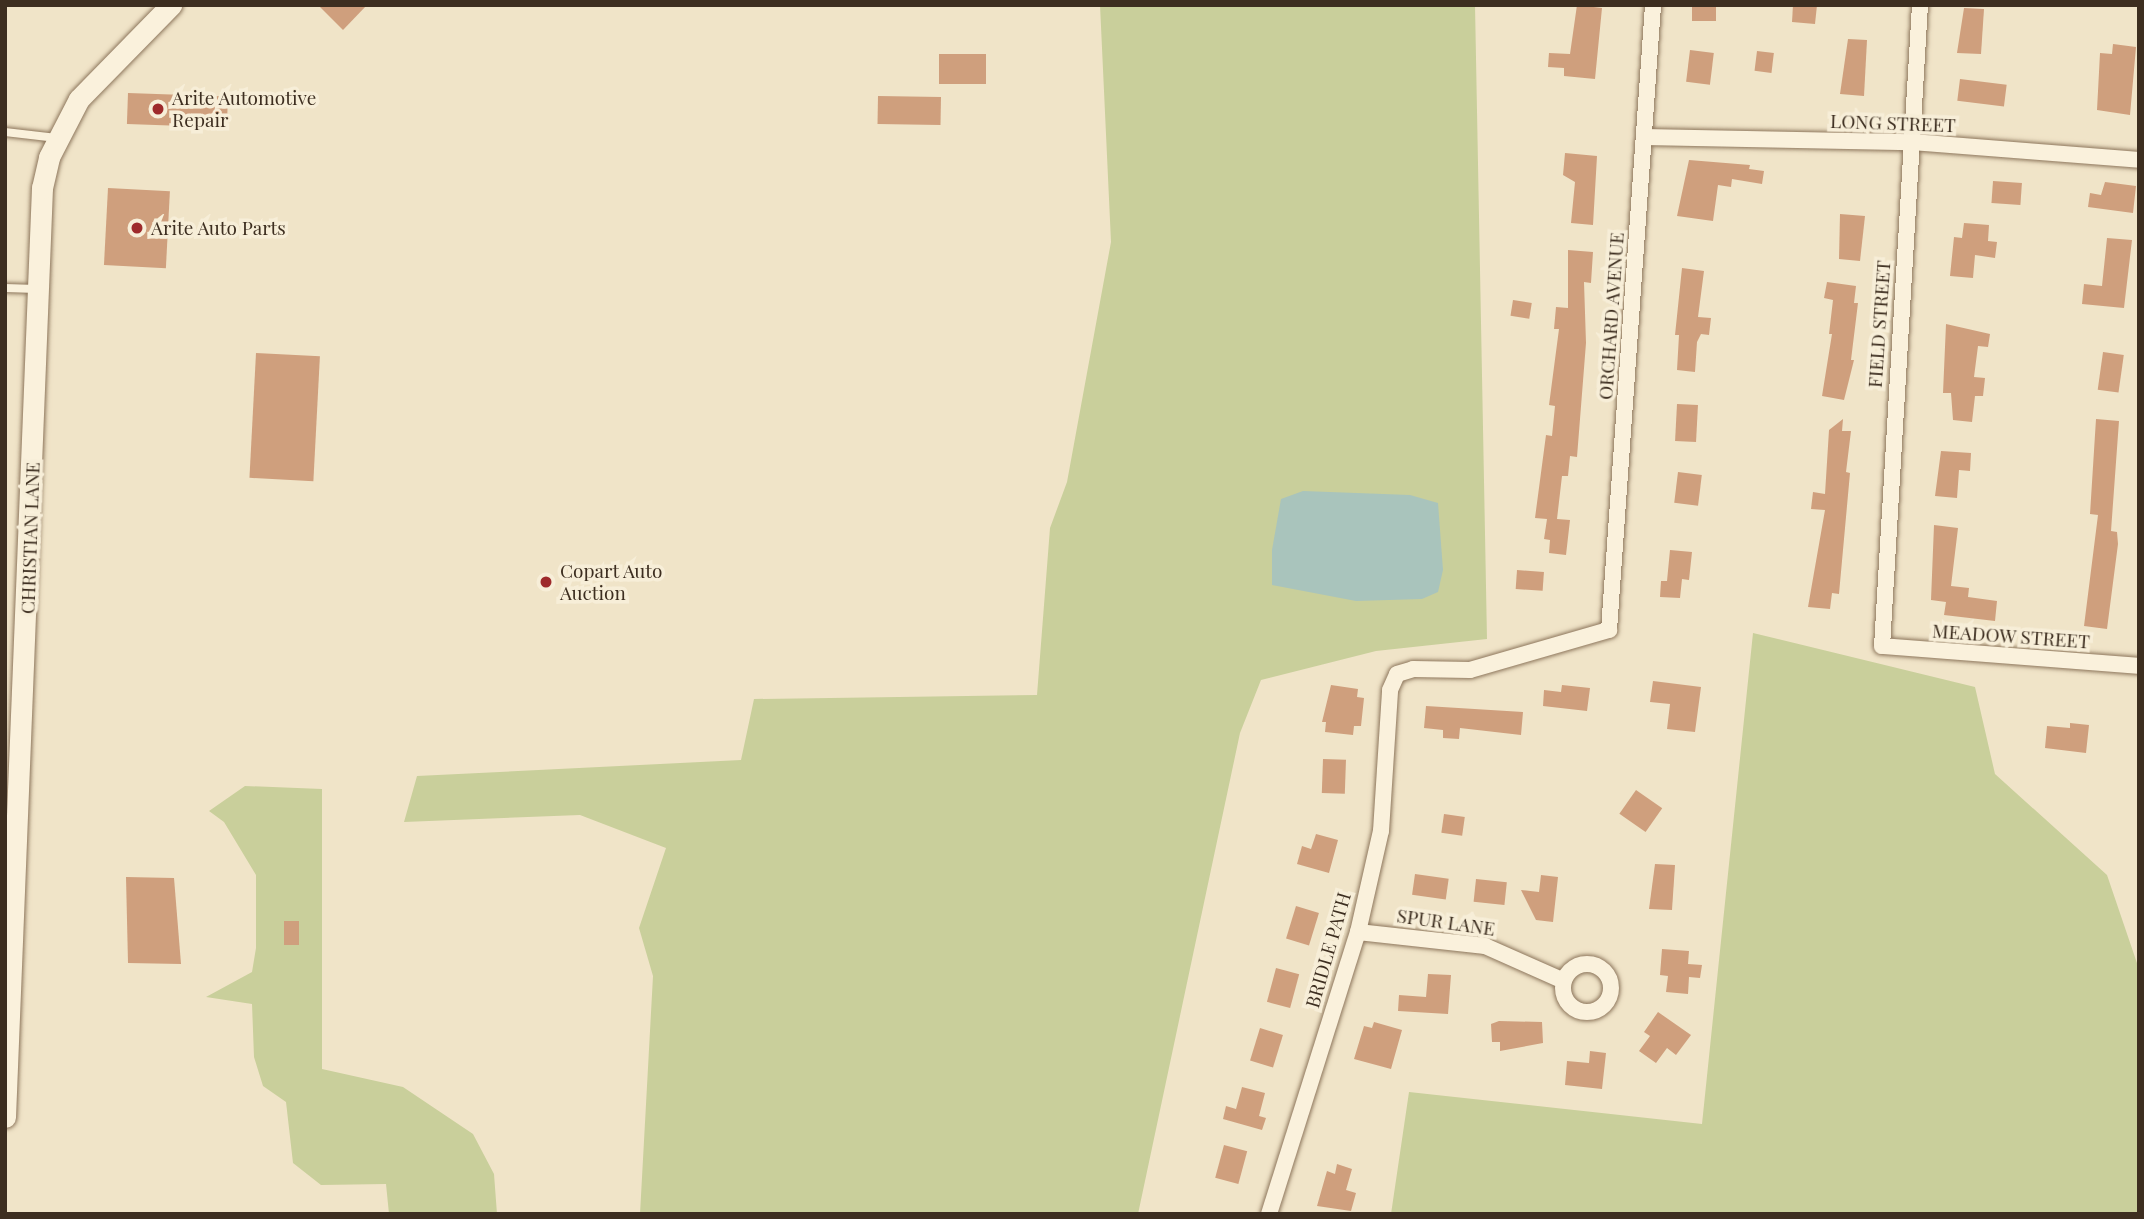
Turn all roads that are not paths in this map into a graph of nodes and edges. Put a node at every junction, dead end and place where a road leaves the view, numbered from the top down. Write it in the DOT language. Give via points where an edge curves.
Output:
graph roads {
  1 [pos="171,5"];
  2 [pos="1653,5"];
  3 [pos="1920,5"];
  4 [pos="5,132"];
  5 [pos="1644,137"];
  6 [pos="57,138"];
  7 [pos="1912,142"];
  8 [pos="2139,160"];
  9 [pos="5,289"];
  10 [pos="37,289"];
  11 [pos="1882,646"];
  12 [pos="2139,666"];
  13 [pos="1390,690"];
  14 [pos="1357,932"];
  15 [pos="1564,981"];
  16 [pos="5,1116"];
  17 [pos="1269,1214"];
  1 -- 6 [label="main road, CHRISTIAN LANE" via="79,99"];
  2 -- 5 [label="street, ORCHARD AVENUE"];
  3 -- 7 [label="street, FIELD STREET"];
  4 -- 6 [label="lane"];
  5 -- 7 [label="street, LONG STREET"];
  5 -- 13 [label="street, ORCHARD AVENUE" via="1609,630 1471,670 1405,670 1397,674"];
  6 -- 10 [label="main road, CHRISTIAN LANE" via="42,188"];
  7 -- 8 [label="street, LONG STREET"];
  7 -- 11 [label="street, FIELD STREET"];
  9 -- 10 [label="lane"];
  10 -- 16 [label="main road, CHRISTIAN LANE"];
  11 -- 12 [label="street, MEADOW STREET"];
  13 -- 14 [label="street, BRIDLE PATH" via="1381,831"];
  14 -- 15 [label="street, SPUR LANE" via="1485,946"];
  14 -- 17 [label="street, BRIDLE PATH"];
}
